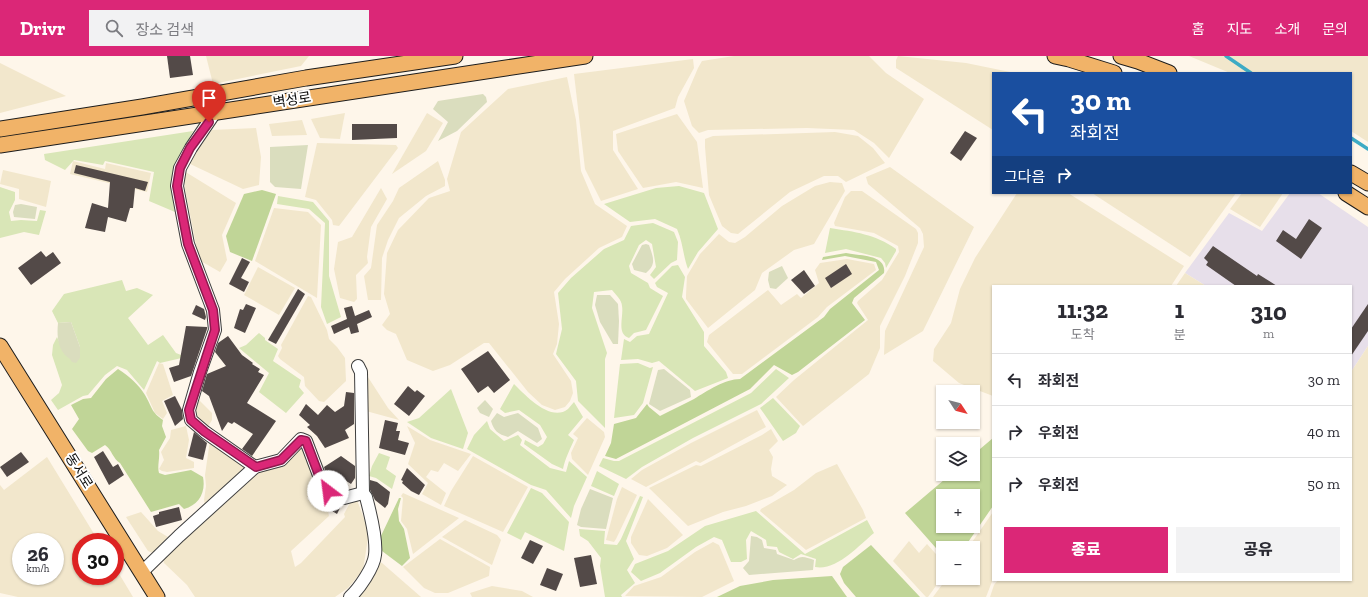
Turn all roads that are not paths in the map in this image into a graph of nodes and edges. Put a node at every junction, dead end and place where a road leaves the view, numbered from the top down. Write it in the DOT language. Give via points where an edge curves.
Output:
graph roads {
  1 [pos="455,56"];
  2 [pos="585,56"];
  3 [pos="1055,56"];
  4 [pos="1121,56"];
  5 [pos="1111,72"];
  6 [pos="1166,72"];
  7 [pos="216,111"];
  8 [pos="0,128"];
  9 [pos="0,145"];
  10 [pos="1352,173"];
  11 [pos="1368,184"];
  12 [pos="1348,194"];
  13 [pos="1368,207"];
  14 [pos="0,346"];
  15 [pos="358,366"];
  16 [pos="256,467"];
  17 [pos="363,494"];
  18 [pos="142,572"];
  19 [pos="157,597"];
  20 [pos="350,597"];
  1 -- 8 [label="main road, 벽성로"];
  2 -- 7 [label="main road, 벽성로"];
  3 -- 5 [label="main road"];
  4 -- 6 [label="main road"];
  7 -- 9 [label="main road, 벽성로"];
  7 -- 16 [label="street" via="190,148 180,168 177,186 188,244 213,310 215,330 189,410 191,420 195,424"];
  10 -- 11 [label="main road"];
  12 -- 13 [label="main road"];
  14 -- 18 [label="main road, 동서로"];
  15 -- 17 [label="street" via="361,372"];
  16 -- 17 [label="street" via="281,460 301,440 306,441 320,478 320,485 344,498"];
  16 -- 18 [label="street" via="178,536"];
  17 -- 20 [label="street" via="372,521 375,555 366,577"];
  18 -- 19 [label="main road, 동서로"];
}
